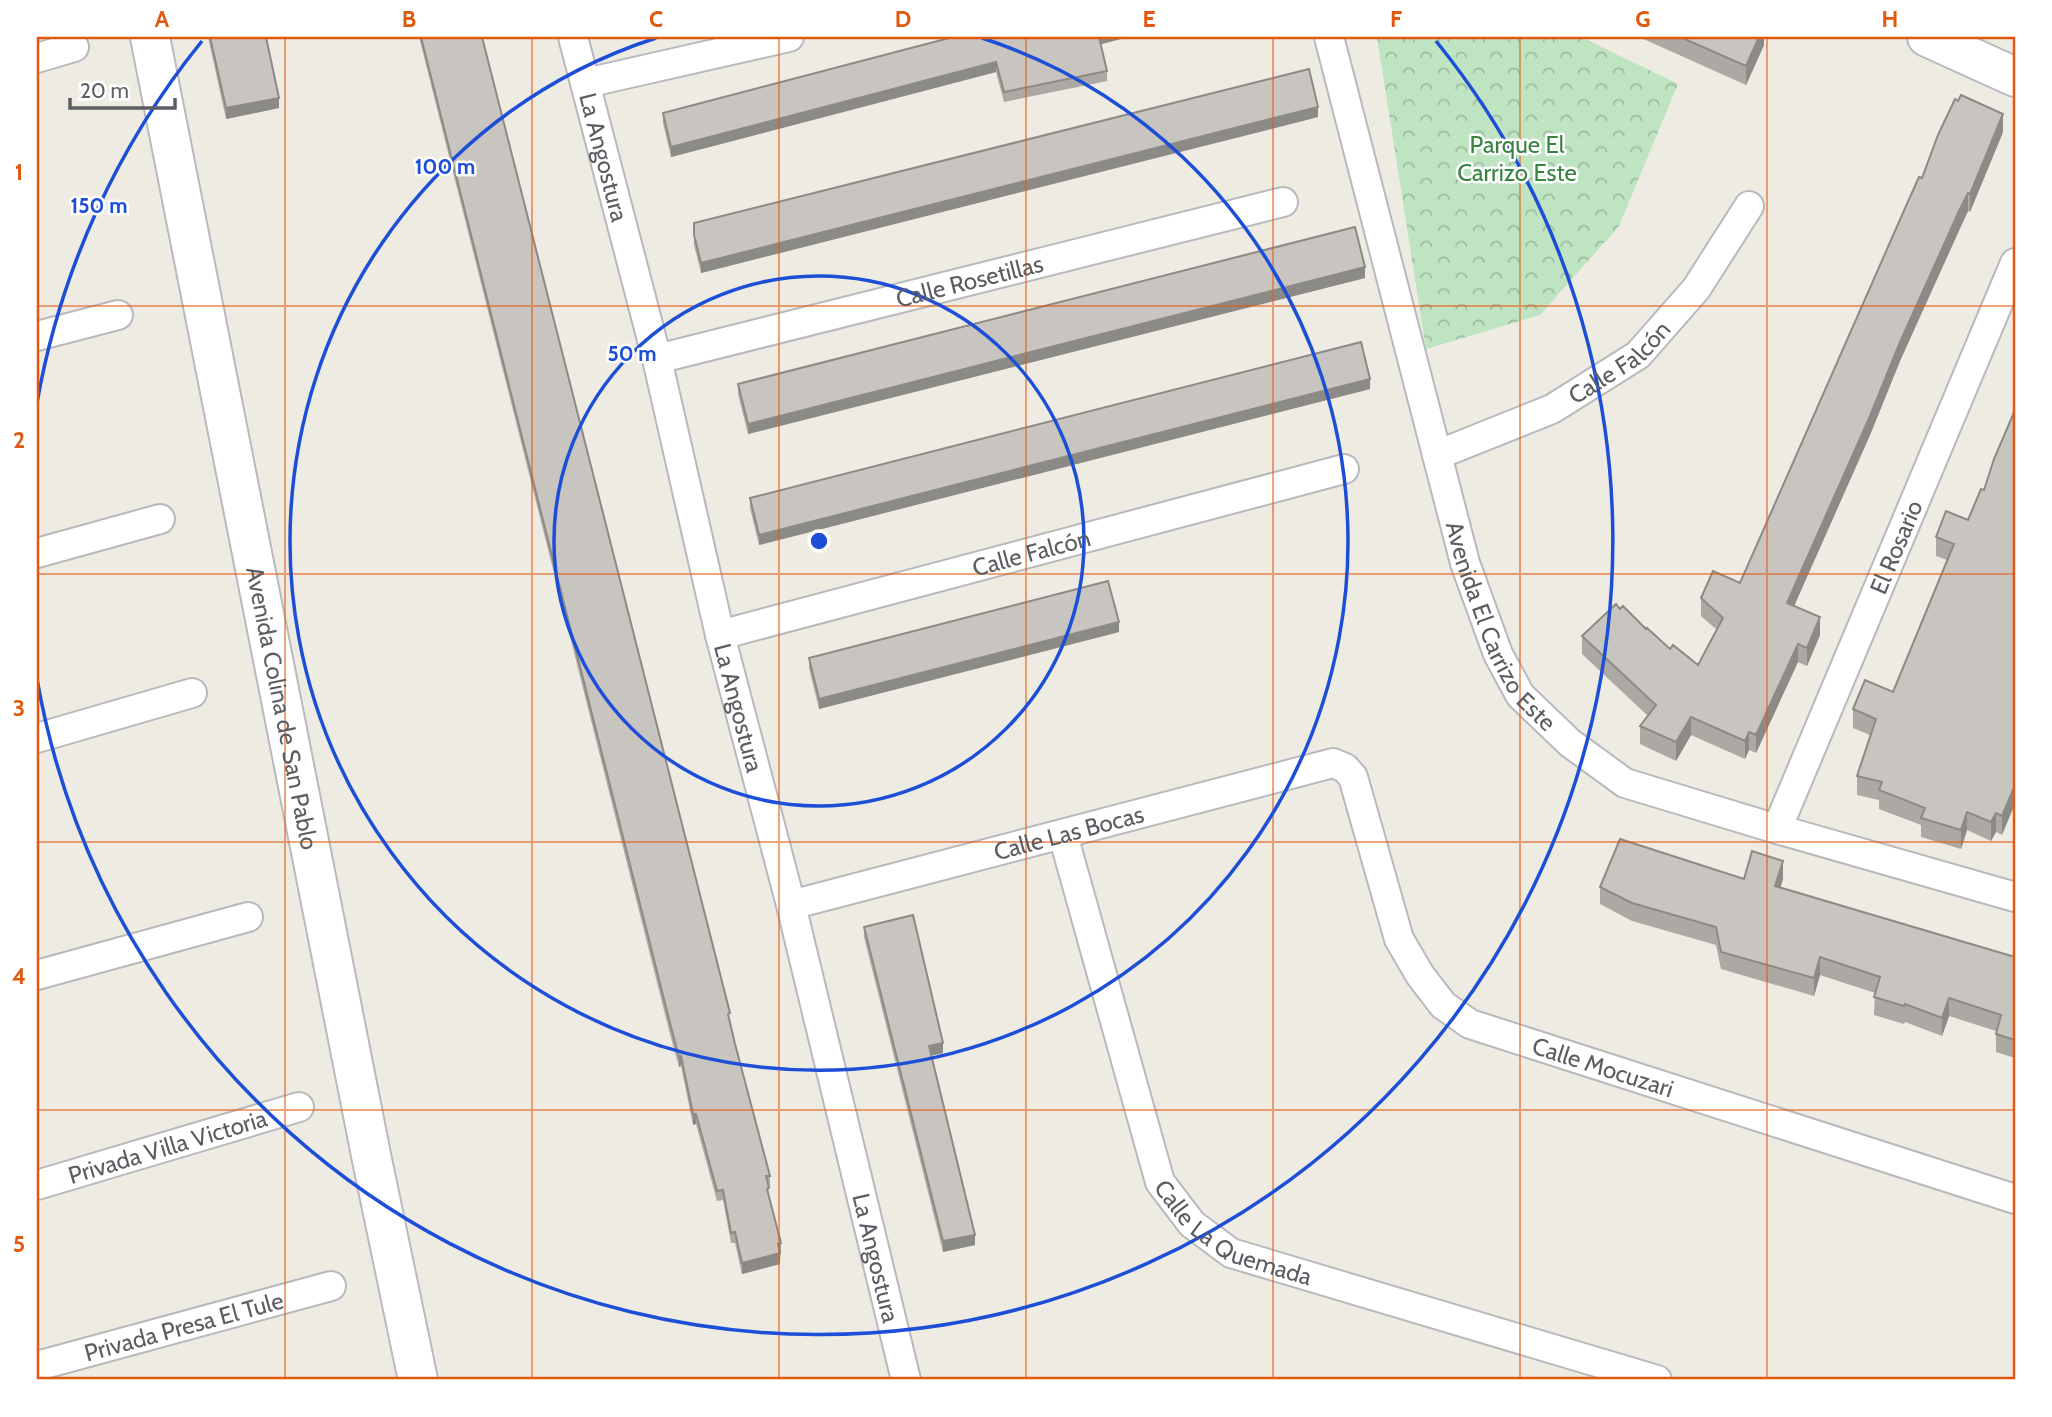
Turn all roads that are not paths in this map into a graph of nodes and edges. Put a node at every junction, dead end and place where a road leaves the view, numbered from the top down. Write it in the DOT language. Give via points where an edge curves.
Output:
graph roads {
  1 [pos="150,37"];
  2 [pos="573,37"];
  3 [pos="789,37"];
  4 [pos="1329,37"];
  5 [pos="1927,37"];
  6 [pos="74,47"];
  7 [pos="37,58"];
  8 [pos="2015,77"];
  9 [pos="586,83"];
  10 [pos="1283,202"];
  11 [pos="1749,206"];
  12 [pos="2015,263"];
  13 [pos="118,314"];
  14 [pos="37,337"];
  15 [pos="657,359"];
  16 [pos="1437,455"];
  17 [pos="1344,469"];
  18 [pos="160,519"];
  19 [pos="37,554"];
  20 [pos="720,635"];
  21 [pos="192,693"];
  22 [pos="37,738"];
  23 [pos="1345,768"];
  24 [pos="1777,830"];
  25 [pos="1063,835"];
  26 [pos="2015,897"];
  27 [pos="791,905"];
  28 [pos="248,917"];
  29 [pos="37,975"];
  30 [pos="299,1107"];
  31 [pos="37,1185"];
  32 [pos="2015,1199"];
  33 [pos="331,1286"];
  34 [pos="37,1366"];
  35 [pos="418,1380"];
  36 [pos="906,1380"];
  37 [pos="1657,1380"];
  1 -- 35 [label="street, Avenida Colina de San Pablo"];
  2 -- 9 [label="street, La Angostura"];
  3 -- 9 [label="street"];
  4 -- 16 [label="street, Avenida El Carrizo Este"];
  5 -- 8 [label="street"];
  6 -- 7 [label="street"];
  9 -- 15 [label="street, La Angostura"];
  10 -- 15 [label="street, Calle Rosetillas"];
  11 -- 16 [label="street, Calle Falcón" via="1696,289 1639,355 1552,409"];
  12 -- 24 [label="street, El Rosario"];
  13 -- 14 [label="street"];
  15 -- 20 [label="street, La Angostura"];
  16 -- 24 [label="street, Avenida El Carrizo Este" via="1481,609 1520,695 1570,743 1625,783"];
  17 -- 20 [label="street, Calle Falcón"];
  18 -- 19 [label="street"];
  20 -- 27 [label="street, La Angostura"];
  21 -- 22 [label="street"];
  23 -- 25 [label="street, Calle Las Bocas" via="1333,763"];
  23 -- 32 [label="street, Calle Mocuzari" via="1353,777 1399,939 1443,1005 1470,1024"];
  24 -- 26 [label="street, Avenida El Carrizo Este"];
  25 -- 27 [label="street, Calle Las Bocas"];
  25 -- 37 [label="street, Calle La Quemada" via="1160,1182 1192,1224 1231,1253"];
  27 -- 36 [label="street, La Angostura"];
  28 -- 29 [label="street"];
  30 -- 31 [label="street, Privada Villa Victoria"];
  33 -- 34 [label="street, Privada Presa El Tule"];
}
